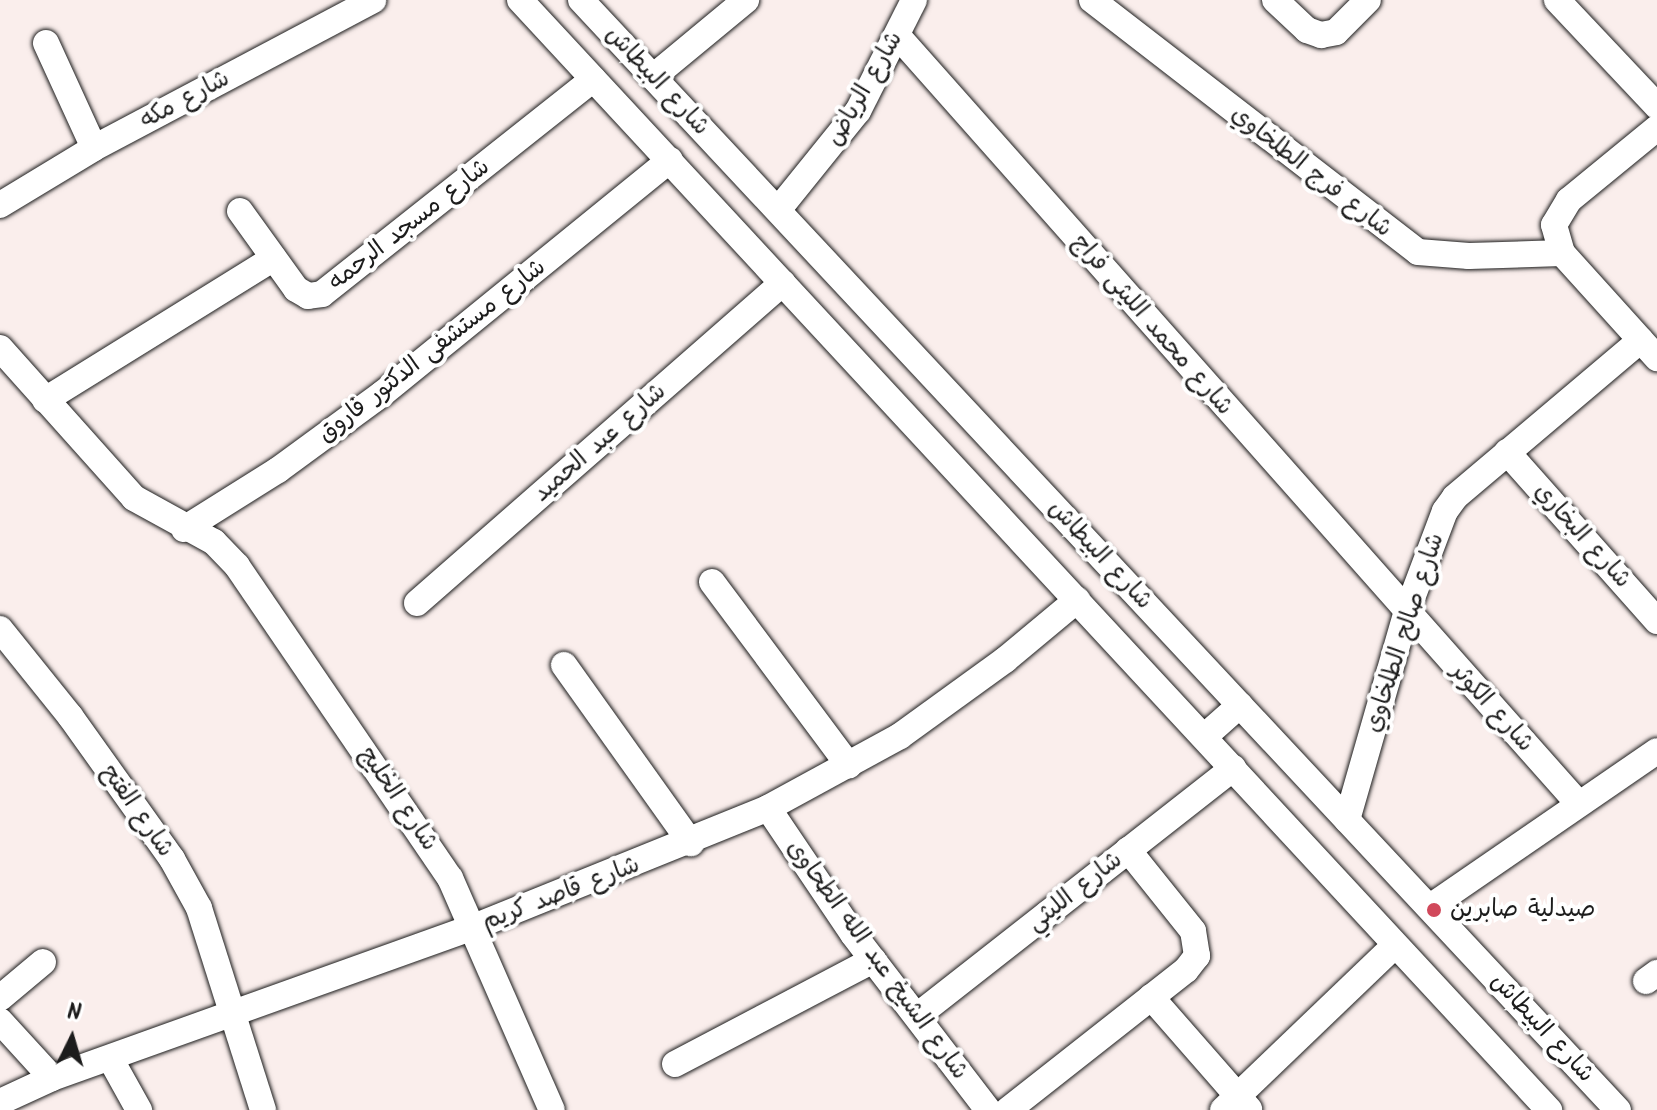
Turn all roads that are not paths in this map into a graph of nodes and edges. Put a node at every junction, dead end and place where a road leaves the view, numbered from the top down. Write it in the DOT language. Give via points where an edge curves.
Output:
graph roads {
  1 [pos="373,0"];
  2 [pos="520,0"];
  3 [pos="581,0"];
  4 [pos="746,0"];
  5 [pos="914,0"];
  6 [pos="1092,0"];
  7 [pos="1275,0"];
  8 [pos="1368,0"];
  9 [pos="1557,0"];
  10 [pos="897,35"];
  11 [pos="46,43"];
  12 [pos="653,77"];
  13 [pos="593,79"];
  14 [pos="1657,106"];
  15 [pos="1657,128"];
  16 [pos="94,148"];
  17 [pos="670,160"];
  18 [pos="0,205"];
  19 [pos="778,210"];
  20 [pos="240,211"];
  21 [pos="1562,253"];
  22 [pos="274,258"];
  23 [pos="783,283"];
  24 [pos="0,348"];
  25 [pos="1649,349"];
  26 [pos="45,400"];
  27 [pos="1507,452"];
  28 [pos="184,529"];
  29 [pos="712,582"];
  30 [pos="1077,600"];
  31 [pos="417,603"];
  32 [pos="1406,614"];
  33 [pos="1657,621"];
  34 [pos="0,629"];
  35 [pos="564,665"];
  36 [pos="1240,705"];
  37 [pos="1204,737"];
  38 [pos="1657,751"];
  39 [pos="849,766"];
  40 [pos="1233,768"];
  41 [pos="1578,803"];
  42 [pos="768,808"];
  43 [pos="1347,820"];
  44 [pos="691,843"];
  45 [pos="1128,850"];
  46 [pos="1430,907"];
  47 [pos="474,927"];
  48 [pos="1395,945"];
  49 [pos="873,960"];
  50 [pos="43,962"];
  51 [pos="1151,997"];
  52 [pos="0,998"];
  53 [pos="234,1014"];
  54 [pos="917,1016"];
  55 [pos="0,1021"];
  56 [pos="110,1058"];
  57 [pos="675,1064"];
  58 [pos="52,1078"];
  59 [pos="0,1102"];
  60 [pos="1237,1106"];
  61 [pos="1536,1106"];
  62 [pos="139,1110"];
  63 [pos="263,1110"];
  64 [pos="552,1110"];
  65 [pos="988,1110"];
  66 [pos="1008,1110"];
  67 [pos="1618,1110"];
  1 -- 16 [label="street, شارع مكه"];
  2 -- 13 [label="street, شارع البيطاش"];
  3 -- 12 [label="street, شارع البيطاش"];
  4 -- 12 [label="street"];
  5 -- 10 [label="street, شارع الرياض"];
  6 -- 21 [label="street, شارع فرج الطلخاوي" via="1418,252"];
  7 -- 8 [label="street" via="1307,30 1321,35 1342,27"];
  9 -- 14 [label="street"];
  10 -- 19 [label="street, شارع الرياض" via="858,111"];
  10 -- 32 [label="street, شارع محمد الليثى فراج"];
  11 -- 16 [label="street"];
  12 -- 19 [label="street, شارع البيطاش"];
  13 -- 17 [label="street, شارع البيطاش"];
  13 -- 22 [label="street, شارع مسجد الرحمه" via="322,294 301,294"];
  15 -- 21 [label="street" via="1559,211 1554,225"];
  16 -- 18 [label="street, شارع مكه"];
  17 -- 23 [label="street, شارع البيطاش"];
  17 -- 28 [label="street, شارع مستشفى الدكتور فاروق" via="382,394 278,470"];
  19 -- 36 [label="street, شارع البيطاش"];
  20 -- 22 [label="street, شارع مسجد الرحمه"];
  21 -- 25 [label="street"];
  22 -- 26 [label="street"];
  23 -- 30 [label="street, شارع البيطاش"];
  23 -- 31 [label="street, شارع عبد الحميد"];
  24 -- 26 [label="street, شارع الخليج"];
  25 -- 27 [label="street, شارع صالح الطلخاوي"];
  26 -- 28 [label="street, شارع الخليج" via="134,498"];
  27 -- 32 [label="street, شارع صالح الطلخاوي" via="1445,511"];
  27 -- 33 [label="street, شارع البخاري"];
  28 -- 47 [label="street, شارع الخليج" via="214,542 237,566 421,831"];
  29 -- 39 [label="street"];
  30 -- 37 [label="street, شارع البيطاش"];
  30 -- 39 [label="street, شارع قاصد كريم" via="949,703"];
  32 -- 41 [label="street, شارع الكوثر"];
  32 -- 43 [label="street, شارع صالح الطلخاوي"];
  34 -- 53 [label="street, شارع الفتح" via="172,859 210,932"];
  35 -- 44 [label="street"];
  36 -- 37 [label="street"];
  36 -- 43 [label="street, شارع البيطاش"];
  37 -- 40 [label="street, شارع البيطاش"];
  38 -- 41 [label="street"];
  39 -- 42 [label="street, شارع قاصد كريم"];
  40 -- 45 [label="street, شارع الليثي"];
  40 -- 48 [label="street, شارع البيطاش"];
  41 -- 46 [label="street"];
  42 -- 44 [label="street, شارع قاصد كريم"];
  42 -- 49 [label="street, شارع الشيخ عبد الله الطحاوى"];
  43 -- 46 [label="street, شارع البيطاش"];
  44 -- 47 [label="street, شارع قاصد كريم"];
  45 -- 51 [label="street" via="1193,931 1199,947 1193,964"];
  45 -- 54 [label="street, شارع الليثي"];
  46 -- 67 [label="street, شارع البيطاش"];
  47 -- 53 [label="street, شارع قاصد كريم"];
  47 -- 64 [label="street, شارع الخليج"];
  48 -- 60 [label="street"];
  48 -- 61 [label="street, شارع البيطاش"];
  49 -- 54 [label="street, شارع الشيخ عبد الله الطحاوى"];
  49 -- 57 [label="street"];
  50 -- 52 [label="street"];
  51 -- 60 [label="street"];
  51 -- 66 [label="street"];
  53 -- 56 [label="street, شارع قاصد كريم"];
  53 -- 63 [label="street, شارع الفتح"];
  54 -- 65 [label="street, شارع الشيخ عبد الله الطحاوى"];
  55 -- 58 [label="street"];
  56 -- 58 [label="street, شارع قاصد كريم"];
  56 -- 62 [label="street"];
  58 -- 59 [label="street, شارع قاصد كريم"];
}
